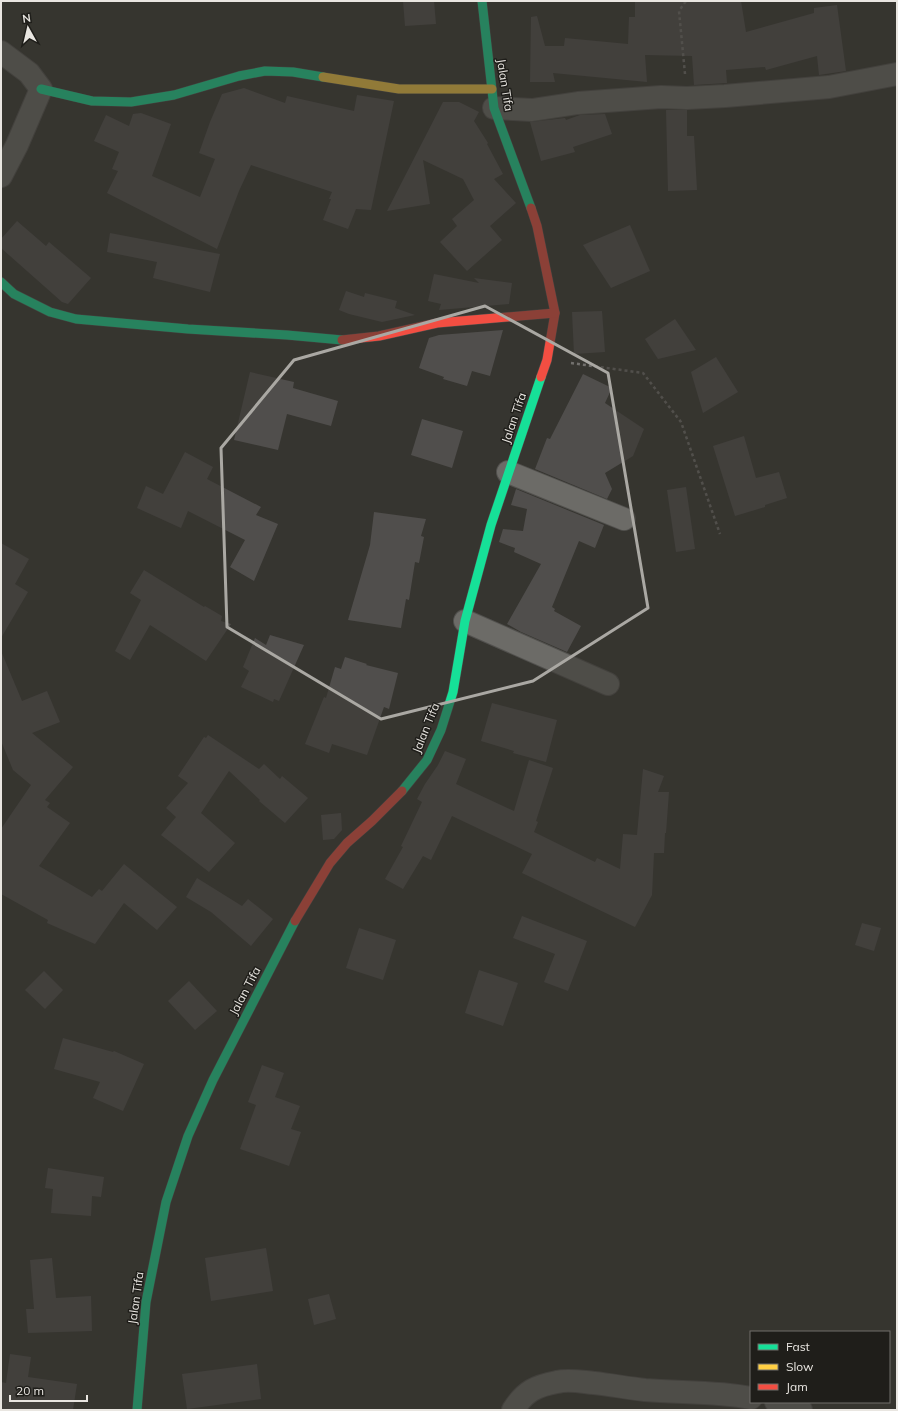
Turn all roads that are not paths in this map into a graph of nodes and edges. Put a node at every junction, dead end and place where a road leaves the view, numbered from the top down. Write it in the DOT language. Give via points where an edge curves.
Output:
graph roads {
  1 [pos="482,1"];
  2 [pos="1,52"];
  3 [pos="897,74"];
  4 [pos="41,89"];
  5 [pos="493,98"];
  6 [pos="1,176"];
  7 [pos="1,282"];
  8 [pos="555,313"];
  9 [pos="508,472"];
  10 [pos="624,520"];
  11 [pos="465,621"];
  12 [pos="608,684"];
  13 [pos="750,1398"];
  14 [pos="779,1403"];
  15 [pos="137,1410"];
  16 [pos="513,1410"];
  17 [pos="801,1410"];
  1 -- 5 [label="street, Jalan Tifa"];
  2 -- 4 [label="street" via="29,73"];
  3 -- 5 [label="street" via="828,86 725,96 661,97 585,103 532,110"];
  4 -- 5 [label="street" via="92,101 130,102 174,95 265,71 293,72 399,89"];
  4 -- 6 [label="street"];
  5 -- 8 [label="street, Jalan Tifa" via="537,226"];
  7 -- 8 [label="street" via="14,294 50,312 76,319 343,340 379,336 437,323"];
  8 -- 9 [label="street, Jalan Tifa" via="547,360"];
  9 -- 10 [label="street"];
  9 -- 11 [label="street, Jalan Tifa"];
  11 -- 12 [label="street"];
  11 -- 15 [label="street, Jalan Tifa" via="453,692 441,730 427,760 407,786 347,843 330,863 300,911 241,1024 188,1136 166,1202 146,1302"];
  13 -- 16 [label="street" via="560,1381 541,1385 526,1393"];
  14 -- 17 [label="street"];
}
